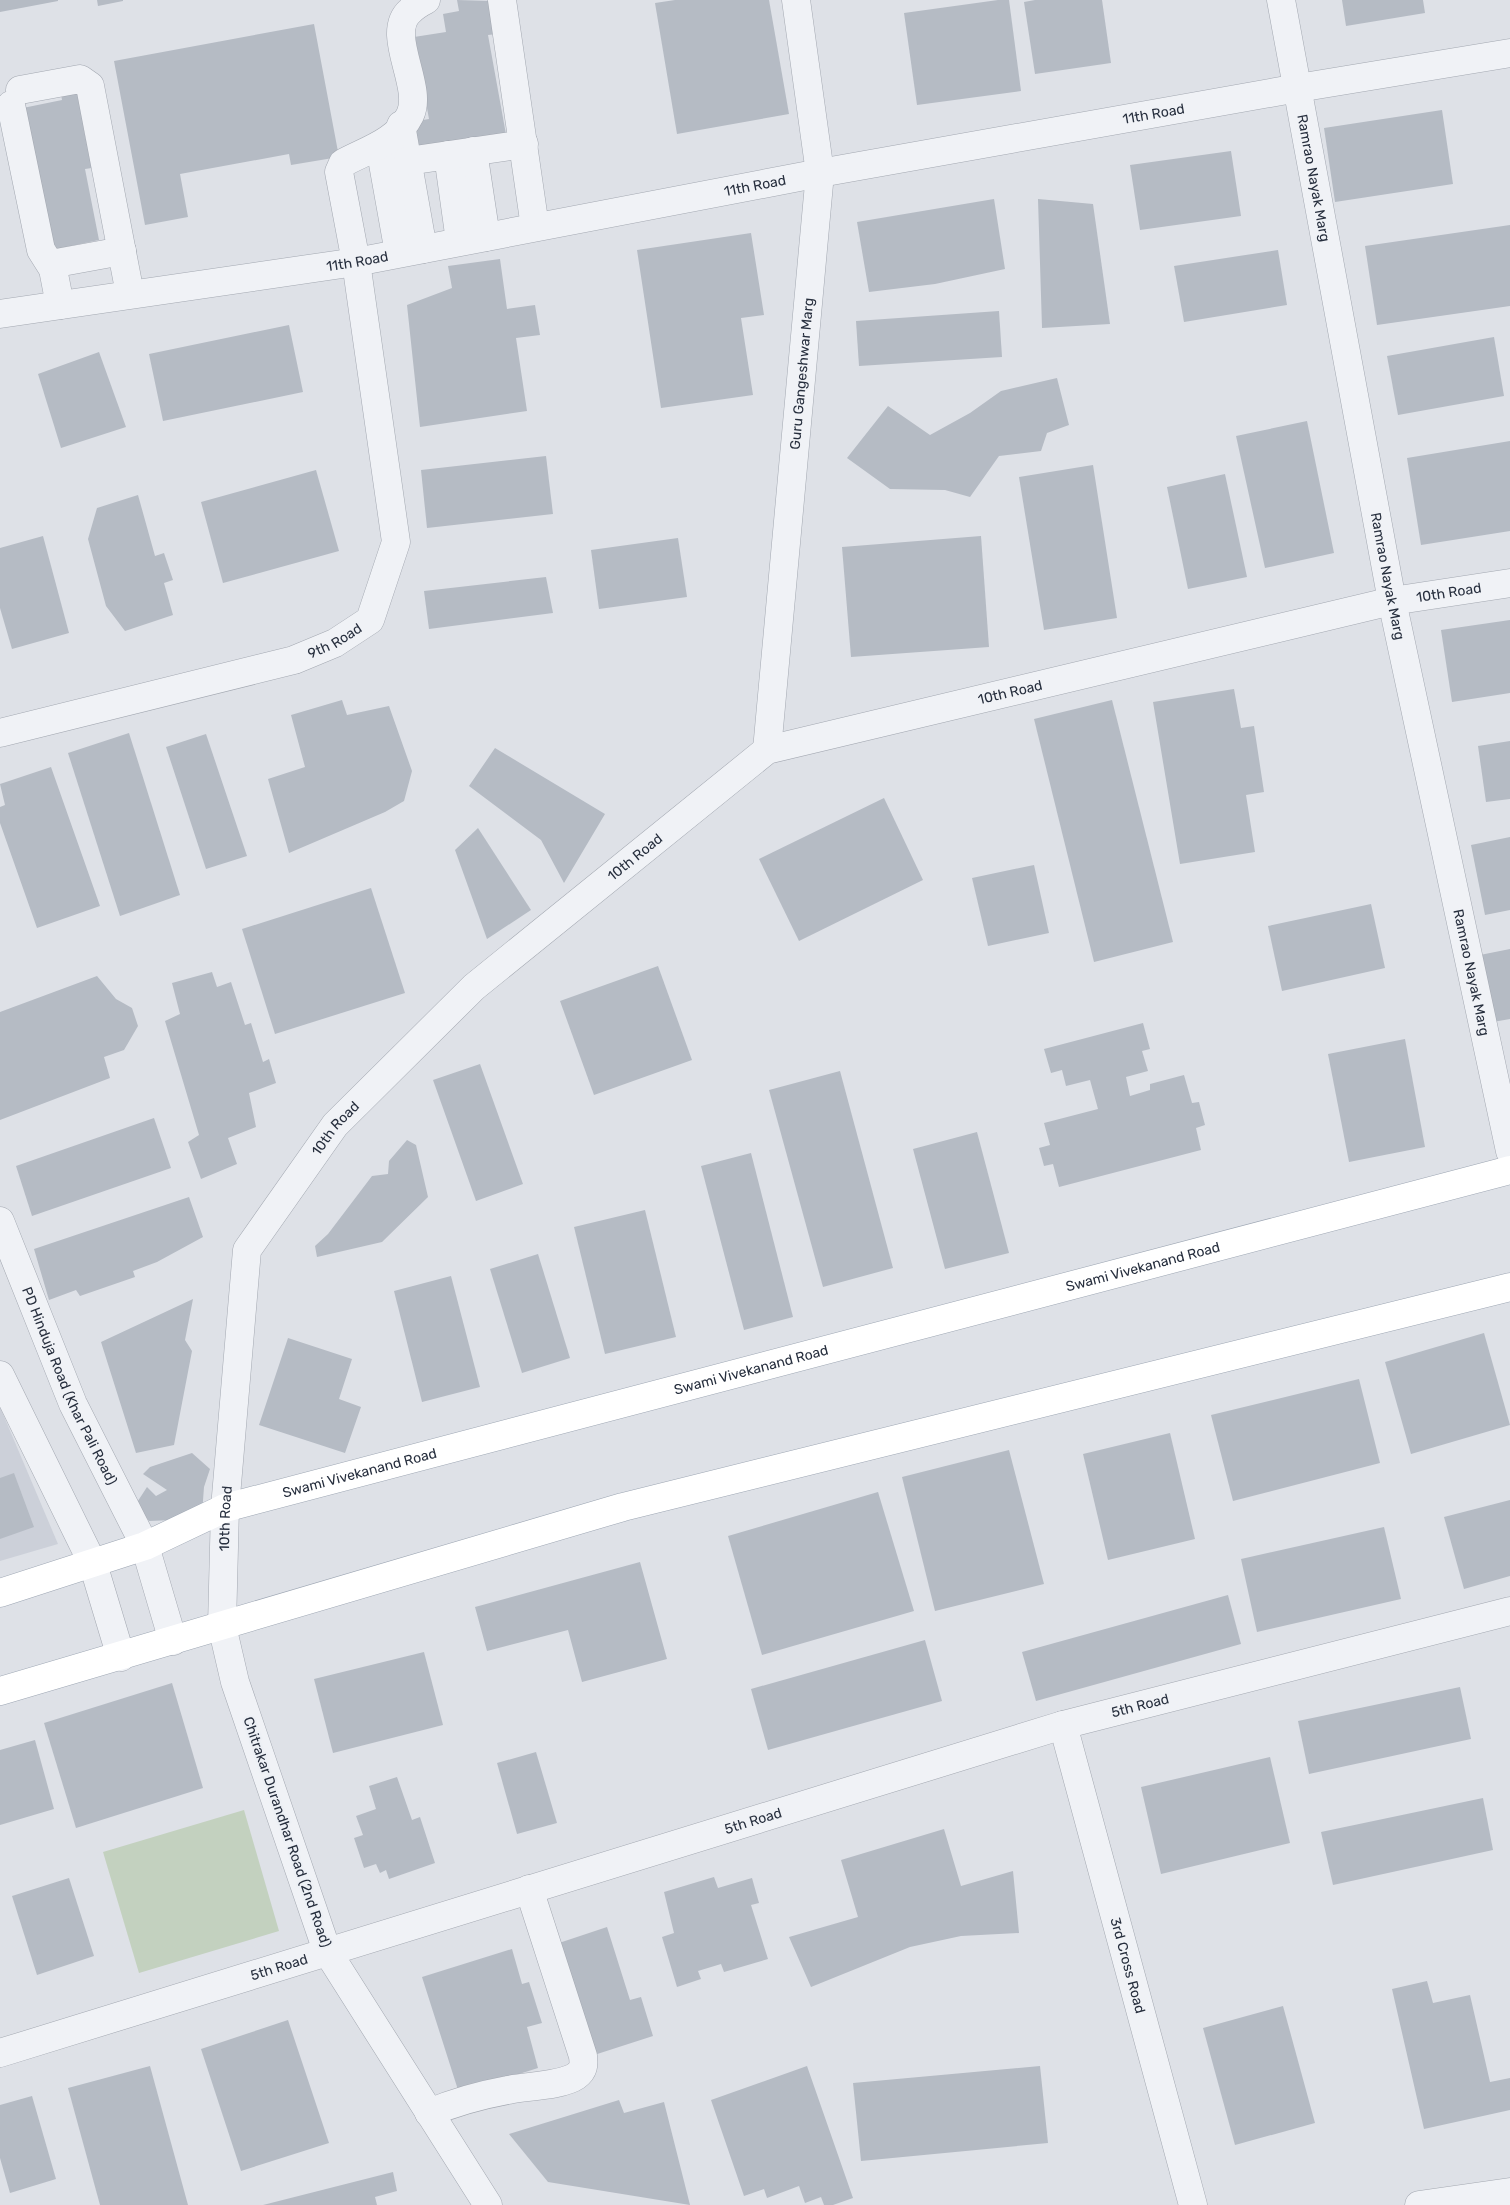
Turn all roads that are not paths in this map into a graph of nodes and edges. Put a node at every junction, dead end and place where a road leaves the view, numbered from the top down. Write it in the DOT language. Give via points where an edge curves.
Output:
graph roads {
  1 [pos="426,0"];
  2 [pos="502,0"];
  3 [pos="796,0"];
  4 [pos="1280,0"];
  5 [pos="1510,54"];
  6 [pos="1298,88"];
  7 [pos="401,125"];
  8 [pos="524,144"];
  9 [pos="380,147"];
  10 [pos="470,152"];
  11 [pos="408,161"];
  12 [pos="820,173"];
  13 [pos="535,227"];
  14 [pos="483,237"];
  15 [pos="122,251"];
  16 [pos="411,251"];
  17 [pos="59,262"];
  18 [pos="356,262"];
  19 [pos="130,294"];
  20 [pos="68,304"];
  21 [pos="0,314"];
  22 [pos="1510,583"];
  23 [pos="1392,601"];
  24 [pos="0,733"];
  25 [pos="767,750"];
  26 [pos="1510,1151"];
  27 [pos="1510,1170"];
  28 [pos="0,1221"];
  29 [pos="8,1260"];
  30 [pos="1510,1287"];
  31 [pos="0,1375"];
  32 [pos="226,1508"];
  33 [pos="145,1546"];
  34 [pos="93,1564"];
  35 [pos="0,1593"];
  36 [pos="1510,1611"];
  37 [pos="222,1626"];
  38 [pos="173,1641"];
  39 [pos="121,1657"];
  40 [pos="0,1691"];
  41 [pos="1063,1725"];
  42 [pos="529,1889"];
  43 [pos="327,1951"];
  44 [pos="0,2053"];
  45 [pos="429,2113"];
  46 [pos="1510,2192"];
  47 [pos="488,2205"];
  48 [pos="1193,2205"];
  49 [pos="1420,2205"];
  1 -- 7 [label="street" via="409,11 401,28 413,106"];
  2 -- 8 [label="street"];
  3 -- 12 [label="street, Guru Gangeshwar Marg"];
  4 -- 6 [label="street, Ramrao Nayak Marg"];
  5 -- 6 [label="street, 11th Road"];
  6 -- 12 [label="street, 11th Road"];
  6 -- 23 [label="street, Ramrao Nayak Marg"];
  7 -- 9 [label="street"];
  7 -- 11 [label="street"];
  8 -- 10 [label="street"];
  8 -- 13 [label="street"];
  9 -- 16 [label="street"];
  9 -- 18 [label="street, 9th Road" via="343,163 339,172"];
  10 -- 11 [label="street"];
  10 -- 14 [label="street"];
  10 -- 14 [label="street"];
  11 -- 16 [label="street"];
  12 -- 13 [label="street, 11th Road"];
  12 -- 25 [label="street, Guru Gangeshwar Marg"];
  13 -- 14 [label="street, 11th Road"];
  14 -- 16 [label="street, 11th Road"];
  15 -- 17 [label="street"];
  15 -- 17 [label="street" via="90,86 80,79 16,98 41,250"];
  15 -- 19 [label="street"];
  16 -- 18 [label="street, 11th Road"];
  17 -- 20 [label="street"];
  18 -- 19 [label="street, 11th Road"];
  18 -- 24 [label="street, 9th Road" via="396,542 370,620 335,643 294,660"];
  19 -- 20 [label="street, 11th Road"];
  20 -- 21 [label="street, 11th Road"];
  22 -- 23 [label="street, 10th Road"];
  23 -- 25 [label="street, 10th Road"];
  23 -- 26 [label="street, Ramrao Nayak Marg"];
  25 -- 32 [label="street, 10th Road" via="474,987 335,1125 247,1250"];
  27 -- 32 [label="main road, Swami Vivekanand Road"];
  28 -- 29 [label="street, PD Hinduja Road (Khar Pali Road)"];
  29 -- 33 [label="street, PD Hinduja Road (Khar Pali Road)" via="73,1404"];
  30 -- 37 [label="main road" via="623,1507"];
  31 -- 34 [label="street"];
  32 -- 33 [label="main road, Swami Vivekanand Road"];
  32 -- 37 [label="street, 10th Road"];
  33 -- 34 [label="main road, Swami Vivekanand Road"];
  33 -- 38 [label="street"];
  34 -- 35 [label="main road, Swami Vivekanand Road"];
  34 -- 39 [label="street"];
  36 -- 41 [label="street, 5th Road"];
  37 -- 38 [label="main road"];
  37 -- 43 [label="street, Chitrakar Durandhar Road (2nd Road)" via="236,1682"];
  38 -- 39 [label="main road"];
  39 -- 40 [label="main road"];
  41 -- 42 [label="street, 5th Road"];
  41 -- 48 [label="street, 3rd Cross Road"];
  42 -- 43 [label="street, 5th Road"];
  42 -- 45 [label="street" via="583,2056 582,2071 563,2081 458,2101"];
  43 -- 44 [label="street, 5th Road"];
  43 -- 45 [label="street, Chitrakar Durandhar Road (2nd Road)"];
  45 -- 47 [label="street, Chitrakar Durandhar Road (2nd Road)"];
  46 -- 49 [label="street"];
}
